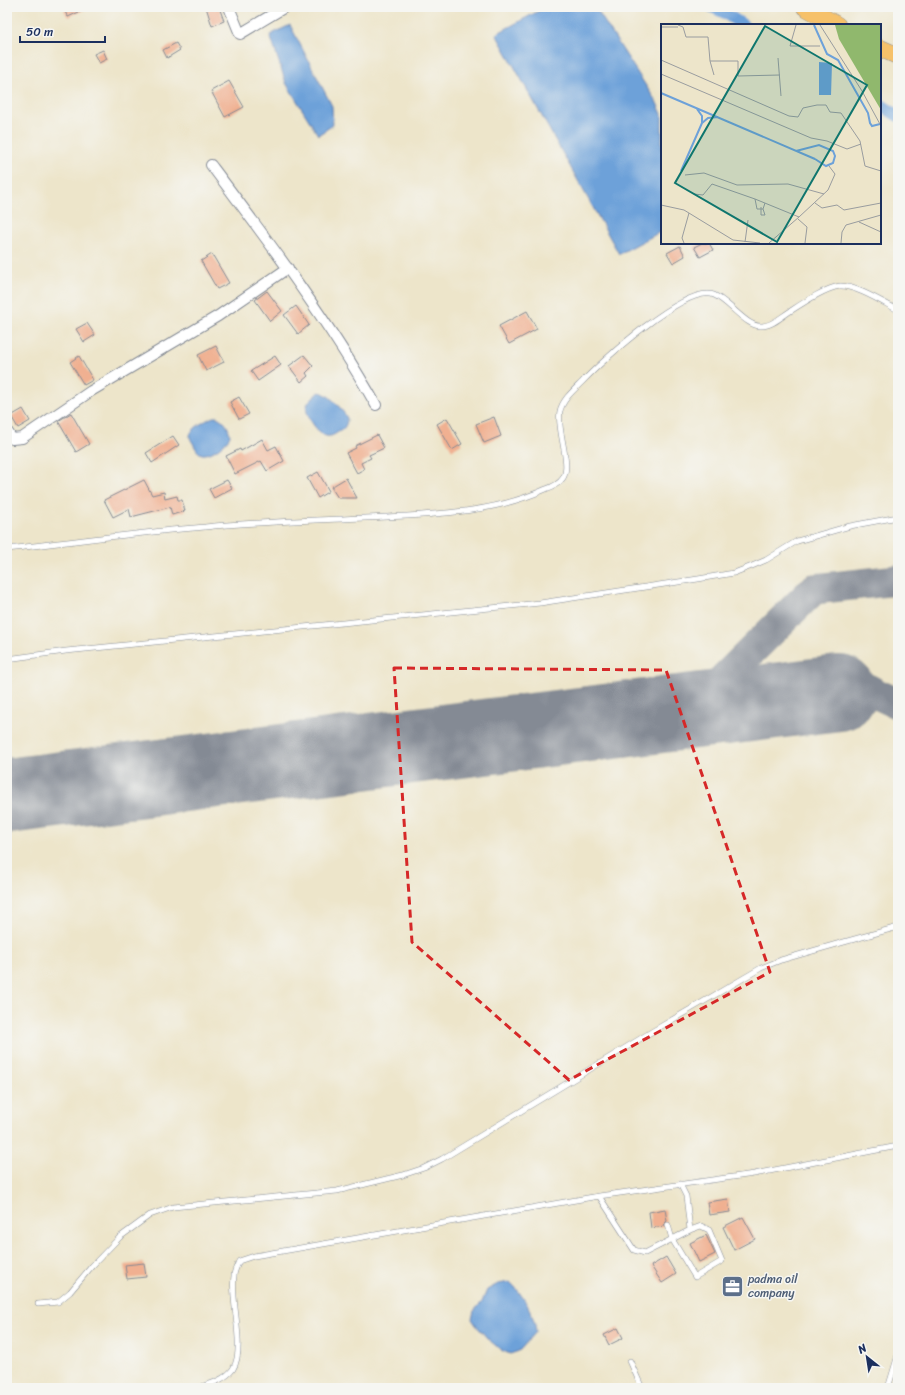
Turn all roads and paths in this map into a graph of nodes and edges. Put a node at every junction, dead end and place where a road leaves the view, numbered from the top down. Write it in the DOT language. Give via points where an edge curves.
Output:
graph roads {
  1 [pos="229,7"];
  2 [pos="285,7"];
  3 [pos="805,7"];
  4 [pos="835,24"];
  5 [pos="881,48"];
  6 [pos="898,56"];
  7 [pos="211,164"];
  8 [pos="288,268"];
  9 [pos="898,310"];
  10 [pos="376,405"];
  11 [pos="7,431"];
  12 [pos="898,517"];
  13 [pos="7,550"];
  14 [pos="7,659"];
  15 [pos="898,927"];
  16 [pos="898,1146"];
  17 [pos="680,1184"];
  18 [pos="599,1196"];
  19 [pos="668,1225"];
  20 [pos="690,1230"];
  21 [pos="672,1239"];
  22 [pos="38,1304"];
  23 [pos="898,1355"];
  24 [pos="630,1361"];
  25 [pos="198,1388"];
  26 [pos="642,1388"];
  27 [pos="888,1388"];
  1 -- 2 [label="street" via="240,34"];
  3 -- 4 [label="highway"];
  5 -- 6 [label="highway"];
  7 -- 8 [label="street"];
  8 -- 10 [label="street" via="342,348"];
  8 -- 11 [label="street" via="218,316 91,392 22,438 12,439"];
  9 -- 13 [label="lane" via="857,290 842,286 826,291 771,324 757,326 714,295 707,294 686,301 649,323 622,345 590,373 563,403 559,419 566,462 566,473 563,478 546,490 502,504 440,514 205,526"];
  12 -- 14 [label="lane" via="850,526 797,541 766,560 734,573 698,579 540,602"];
  15 -- 22 [label="lane" via="761,968 424,1168 337,1191 173,1207 150,1215 120,1237 58,1302"];
  16 -- 17 [label="lane" via="754,1174"];
  17 -- 18 [label="lane"];
  17 -- 20 [label="lane" via="686,1196"];
  18 -- 21 [label="lane" via="634,1250 645,1253"];
  18 -- 25 [label="lane" via="242,1260 233,1277 238,1348 236,1360 224,1377"];
  19 -- 21 [label="lane"];
  20 -- 21 [label="lane"];
  20 -- 21 [label="lane" via="701,1226 709,1230 722,1261 694,1277"];
  23 -- 27 [label="lane"];
  24 -- 26 [label="lane"];
}
